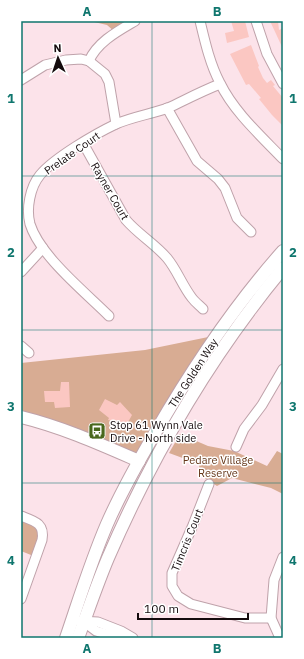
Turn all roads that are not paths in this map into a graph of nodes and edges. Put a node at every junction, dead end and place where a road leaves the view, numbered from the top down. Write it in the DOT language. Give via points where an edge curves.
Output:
graph roads {
  1 [pos="135,21"];
  2 [pos="200,21"];
  3 [pos="256,21"];
  4 [pos="90,61"];
  5 [pos="21,80"];
  6 [pos="220,84"];
  7 [pos="283,84"];
  8 [pos="167,108"];
  9 [pos="116,124"];
  10 [pos="83,143"];
  11 [pos="283,159"];
  12 [pos="251,232"];
  13 [pos="43,248"];
  14 [pos="283,252"];
  15 [pos="283,268"];
  16 [pos="21,272"];
  17 [pos="203,309"];
  18 [pos="108,316"];
  19 [pos="21,346"];
  20 [pos="29,353"];
  21 [pos="283,370"];
  22 [pos="21,417"];
  23 [pos="236,447"];
  24 [pos="158,454"];
  25 [pos="139,461"];
  26 [pos="146,478"];
  27 [pos="209,484"];
  28 [pos="21,516"];
  29 [pos="283,558"];
  30 [pos="22,596"];
  31 [pos="271,618"];
  32 [pos="72,619"];
  33 [pos="84,622"];
  34 [pos="66,638"];
  35 [pos="78,638"];
  36 [pos="119,638"];
  37 [pos="133,638"];
  38 [pos="280,638"];
  1 -- 4 [label="street" via="115,32 92,54"];
  2 -- 6 [label="street"];
  3 -- 7 [label="street" via="267,54"];
  4 -- 5 [label="street" via="66,60 45,65"];
  4 -- 9 [label="street" via="105,74 109,82"];
  6 -- 8 [label="street, Prelate Court"];
  6 -- 11 [label="street" via="238,111"];
  8 -- 9 [label="street, Prelate Court"];
  8 -- 12 [label="street" via="197,161 225,188 237,218"];
  9 -- 10 [label="street, Prelate Court"];
  10 -- 13 [label="street, Prelate Court" via="50,165 39,176 32,189 29,200 30,223"];
  10 -- 17 [label="street, Rayner Court" via="126,220 158,248 177,271 192,299"];
  13 -- 16 [label="street"];
  13 -- 18 [label="street, Prelate Court"];
  14 -- 25 [label="main road, The Golden Way" via="211,345"];
  15 -- 24 [label="main road, The Golden Way" via="213,364"];
  19 -- 20 [label="street"];
  21 -- 23 [label="street" via="262,405 244,428"];
  22 -- 25 [label="main road" via="80,436"];
  24 -- 25 [label="main road"];
  24 -- 26 [label="main road, The Golden Way"];
  25 -- 26 [label="main road"];
  25 -- 32 [label="main road, The Golden Way" via="108,523"];
  26 -- 33 [label="main road, The Golden Way" via="107,560"];
  27 -- 31 [label="street, Timcris Court" via="172,573 172,586 178,596 191,604 245,618"];
  28 -- 30 [label="street" via="38,523 43,534"];
  29 -- 31 [label="street" via="274,580"];
  31 -- 38 [label="street"];
  32 -- 33 [label="street"];
  32 -- 34 [label="main road, The Golden Way"];
  33 -- 35 [label="main road, The Golden Way"];
  33 -- 36 [label="street" via="96,631"];
  33 -- 37 [label="street" via="98,622"];
}
